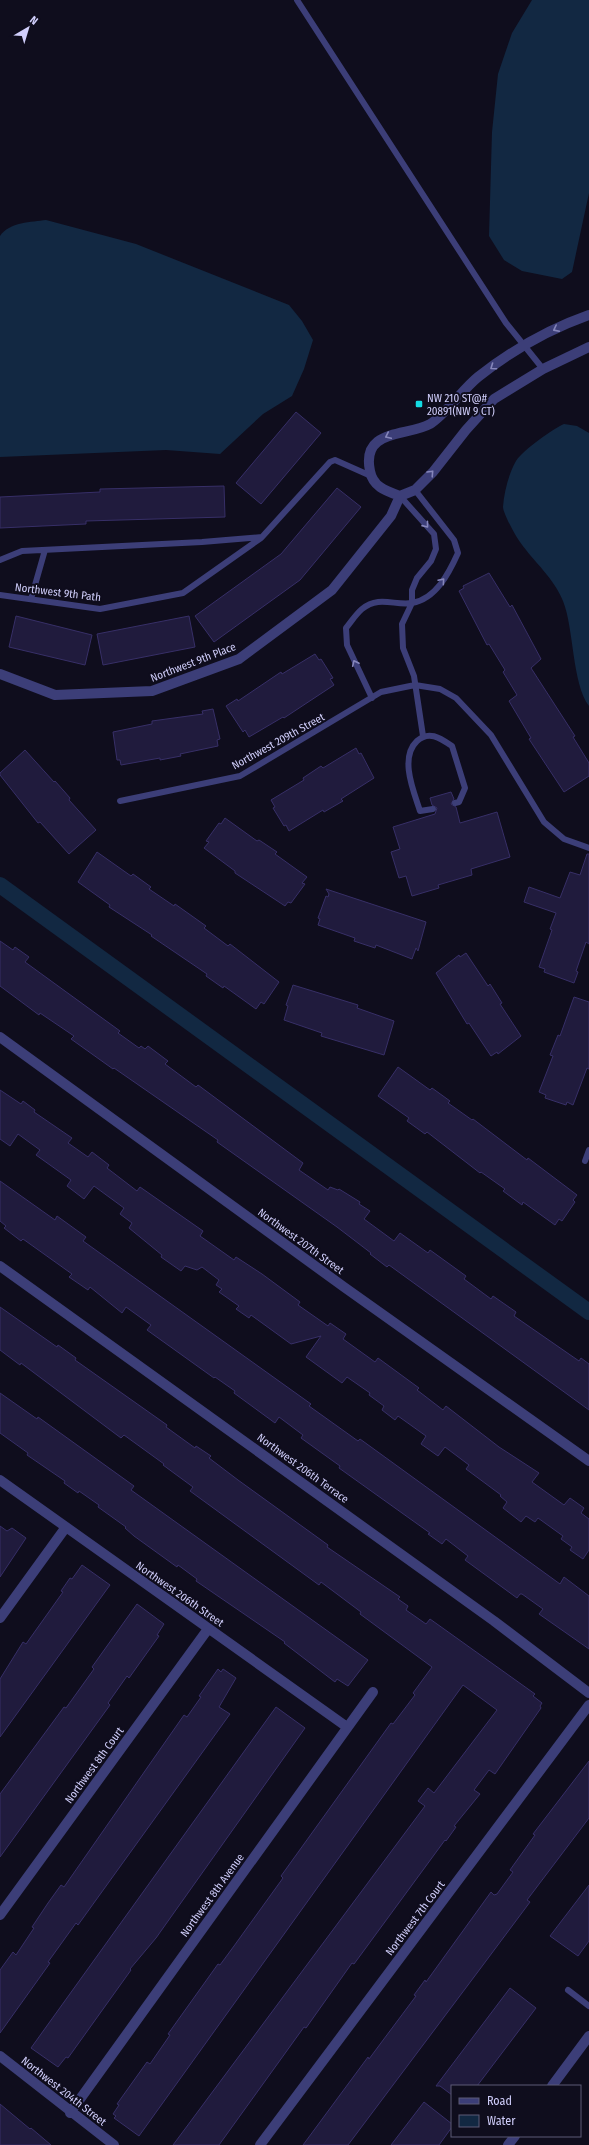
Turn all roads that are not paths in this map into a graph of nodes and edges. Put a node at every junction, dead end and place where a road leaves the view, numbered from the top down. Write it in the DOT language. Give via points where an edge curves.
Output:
graph roads {
  1 [pos="297,0"];
  2 [pos="589,315"];
  3 [pos="525,344"];
  4 [pos="589,347"];
  5 [pos="543,369"];
  6 [pos="371,476"];
  7 [pos="415,490"];
  8 [pos="400,496"];
  9 [pos="262,537"];
  10 [pos="45,550"];
  11 [pos="0,560"];
  12 [pos="0,595"];
  13 [pos="31,599"];
  14 [pos="412,603"];
  15 [pos="0,674"];
  16 [pos="415,685"];
  17 [pos="372,698"];
  18 [pos="423,736"];
  19 [pos="120,801"];
  20 [pos="455,803"];
  21 [pos="433,809"];
  22 [pos="589,848"];
  23 [pos="0,1037"];
  24 [pos="589,1150"];
  25 [pos="585,1161"];
  26 [pos="0,1266"];
  27 [pos="589,1461"];
  28 [pos="0,1480"];
  29 [pos="66,1527"];
  30 [pos="0,1618"];
  31 [pos="208,1629"];
  32 [pos="373,1692"];
  33 [pos="589,1692"];
  34 [pos="589,1705"];
  35 [pos="347,1727"];
  36 [pos="0,1915"];
  37 [pos="568,1990"];
  38 [pos="589,2006"];
  39 [pos="589,2036"];
  40 [pos="0,2056"];
  41 [pos="553,2085"];
  42 [pos="70,2112"];
  43 [pos="514,2137"];
  44 [pos="114,2145"];
  45 [pos="260,2145"];
  46 [pos="508,2145"];
  1 -- 3 [label="lane" via="506,323"];
  2 -- 3 [label="street, one-way" via="568,322"];
  3 -- 5 [label="lane"];
  3 -- 6 [label="street, one-way" via="477,377 431,424 391,434 378,441 369,453"];
  4 -- 5 [label="street"];
  7 -- 5 [label="street, one-way" via="494,399"];
  6 -- 8 [label="street" via="381,489"];
  6 -- 9 [label="lane, Northwest 9th Path" via="335,460 330,462"];
  7 -- 8 [label="street"];
  14 -- 7 [label="lane, one-way" via="431,595 450,572 458,553 454,540"];
  8 -- 14 [label="lane, one-way" via="434,534 436,549 431,561 413,586"];
  8 -- 15 [label="street, Northwest 9th Place" via="390,516 332,590 239,659 152,691 55,695"];
  9 -- 10 [label="lane"];
  9 -- 13 [label="lane, Northwest 9th Path" via="183,593 100,609"];
  10 -- 11 [label="lane" via="22,551"];
  10 -- 13 [label="lane"];
  12 -- 13 [label="lane, Northwest 9th Path"];
  14 -- 16 [label="lane" via="402,624 402,630 403,648"];
  17 -- 14 [label="lane, one-way" via="347,645 346,628 362,608 383,600"];
  16 -- 17 [label="lane, Northwest 209th Street" via="381,692"];
  16 -- 18 [label="lane"];
  16 -- 22 [label="lane, Northwest 209th Street" via="440,689 456,698 491,735 544,822 564,839"];
  17 -- 19 [label="lane, Northwest 209th Street" via="240,776"];
  18 -- 20 [label="lane" via="436,735 452,746 465,788 459,802"];
  18 -- 21 [label="lane" via="413,746 409,759 411,784 420,811"];
  23 -- 27 [label="street, Northwest 207th Street"];
  24 -- 25 [label="lane"];
  26 -- 33 [label="street, Northwest 206th Terrace" via="456,1593"];
  28 -- 29 [label="street, Northwest 206th Street"];
  29 -- 30 [label="street"];
  29 -- 31 [label="street, Northwest 206th Street"];
  31 -- 35 [label="street, Northwest 206th Street"];
  31 -- 36 [label="street, Northwest 8th Court"];
  32 -- 35 [label="street, Northwest 8th Avenue"];
  34 -- 45 [label="street, Northwest 7th Court"];
  35 -- 42 [label="street, Northwest 8th Avenue"];
  37 -- 38 [label="lane"];
  39 -- 41 [label="street"];
  40 -- 42 [label="street, Northwest 204th Street"];
  42 -- 44 [label="street, Northwest 204th Street"];
  43 -- 46 [label="street"];
}
